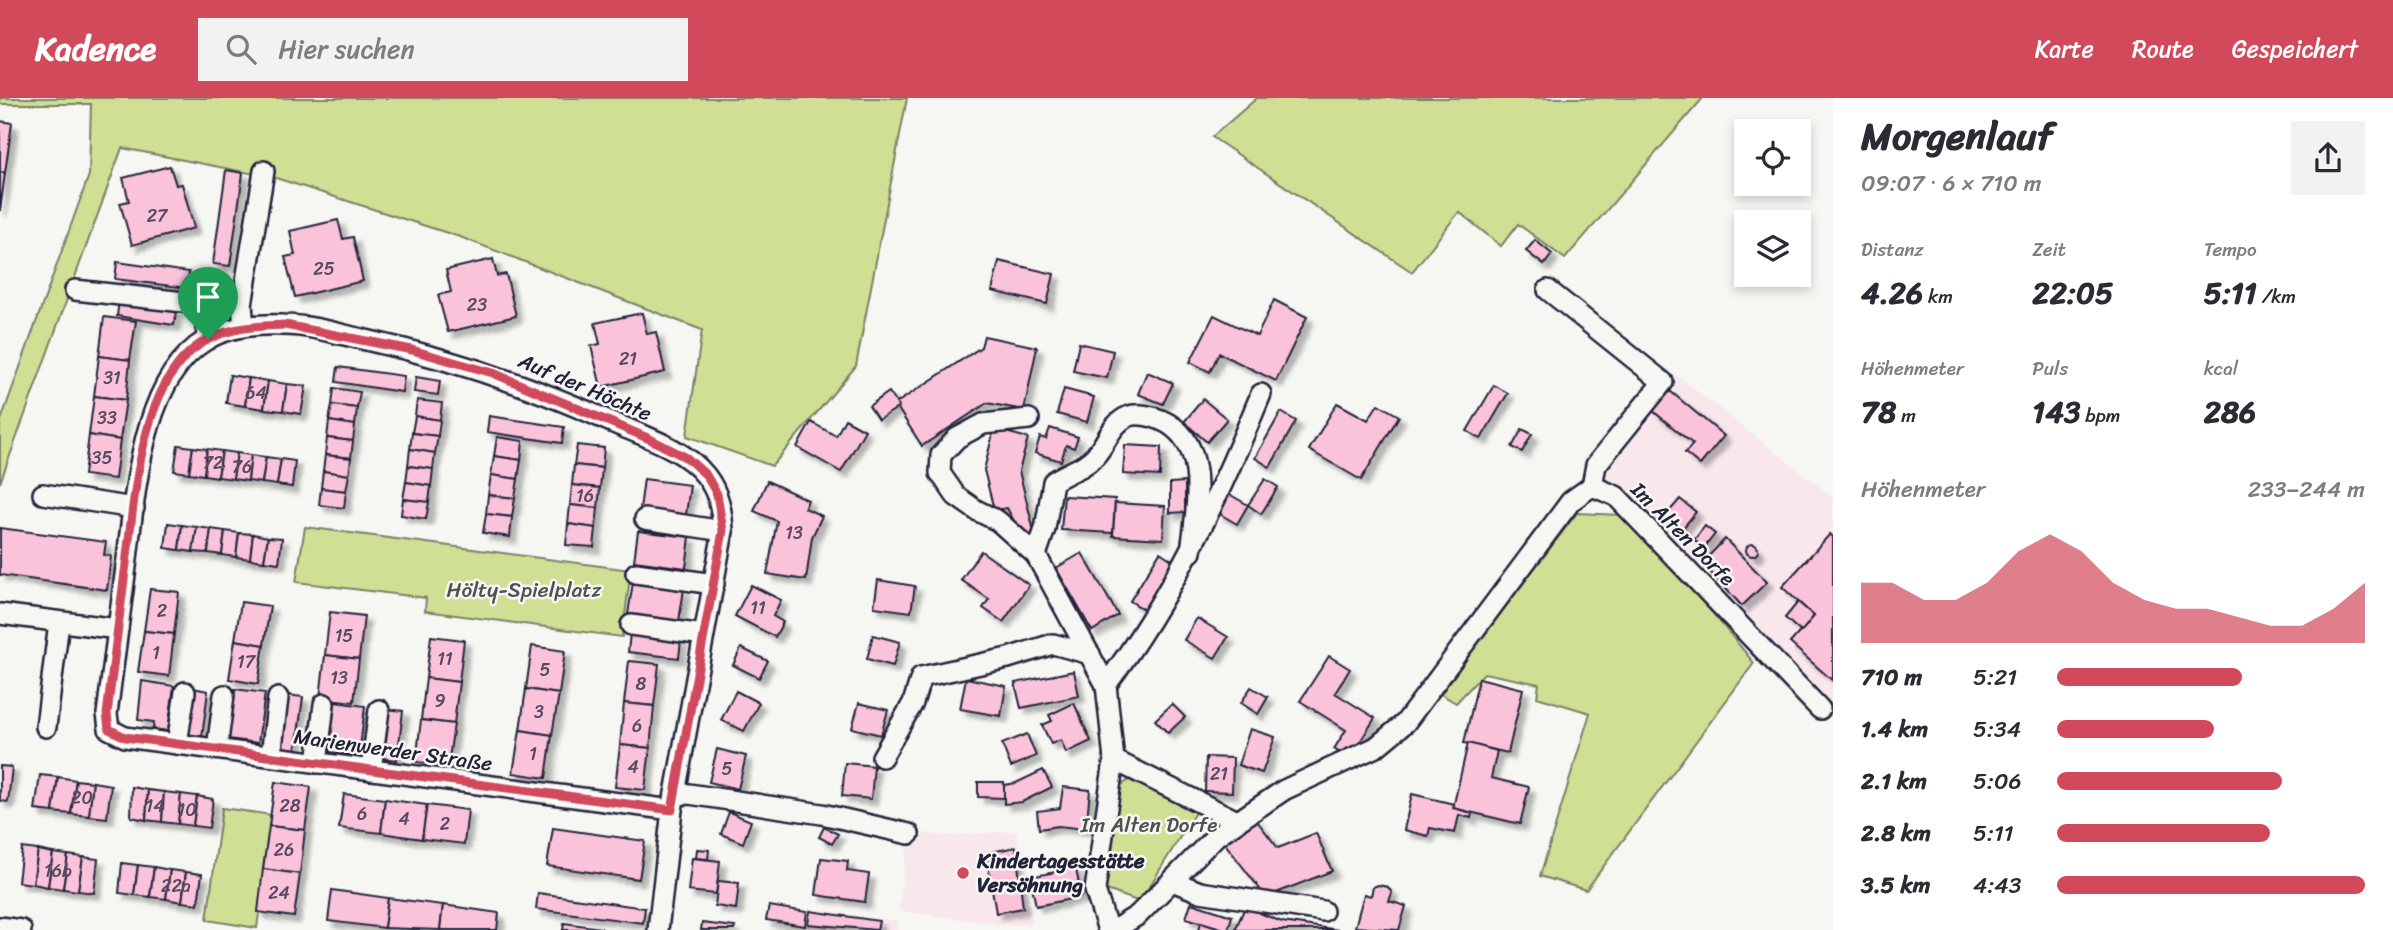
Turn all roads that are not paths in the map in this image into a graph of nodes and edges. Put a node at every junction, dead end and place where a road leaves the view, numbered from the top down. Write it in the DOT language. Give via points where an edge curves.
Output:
graph roads {
  1 [pos="264,171"];
  2 [pos="75,290"];
  3 [pos="1548,290"];
  4 [pos="244,326"];
  5 [pos="208,339"];
  6 [pos="1261,394"];
  7 [pos="1029,419"];
  8 [pos="1592,486"];
  9 [pos="43,494"];
  10 [pos="134,508"];
  11 [pos="645,519"];
  12 [pos="723,531"];
  13 [pos="1191,552"];
  14 [pos="1036,555"];
  15 [pos="636,573"];
  16 [pos="714,584"];
  17 [pos="0,614"];
  18 [pos="59,622"];
  19 [pos="631,625"];
  20 [pos="118,629"];
  21 [pos="704,635"];
  22 [pos="1090,653"];
  23 [pos="1106,685"];
  24 [pos="185,691"];
  25 [pos="224,695"];
  26 [pos="278,698"];
  27 [pos="324,704"];
  28 [pos="1820,709"];
  29 [pos="379,710"];
  30 [pos="46,727"];
  31 [pos="109,729"];
  32 [pos="177,744"];
  33 [pos="217,749"];
  34 [pos="271,756"];
  35 [pos="882,757"];
  36 [pos="1114,760"];
  37 [pos="317,762"];
  38 [pos="371,770"];
  39 [pos="674,803"];
  40 [pos="1237,821"];
  41 [pos="909,834"];
  42 [pos="1172,881"];
  43 [pos="1324,911"];
  44 [pos="0,927"];
  45 [pos="20,930"];
  46 [pos="659,930"];
  47 [pos="1108,930"];
  48 [pos="1114,930"];
  1 -- 4 [label="street" via="242,305"];
  2 -- 5 [label="street" via="202,304"];
  3 -- 8 [label="street" via="1663,382 1596,465"];
  4 -- 5 [label="street, Auf der Höchte"];
  4 -- 12 [label="street, Auf der Höchte" via="285,325 342,334 531,387 687,458 706,475 717,494"];
  5 -- 10 [label="street, Auf der Höchte" via="189,353 157,405"];
  6 -- 13 [label="street"];
  7 -- 14 [label="street" via="983,424 957,438 941,454 940,473 956,496 998,521"];
  8 -- 28 [label="street, Im Alten Dorfe" via="1616,496"];
  8 -- 40 [label="street" via="1571,501 1405,723 1376,747 1284,790"];
  9 -- 10 [label="street"];
  10 -- 20 [label="street, Auf der Höchte"];
  11 -- 12 [label="street"];
  12 -- 16 [label="street, Auf der Höchte"];
  13 -- 14 [label="street" via="1196,486 1191,447 1170,424 1144,415 1117,424 1084,467 1053,482"];
  13 -- 23 [label="street" via="1153,619"];
  14 -- 22 [label="street"];
  15 -- 16 [label="street"];
  16 -- 21 [label="street, Auf der Höchte"];
  17 -- 18 [label="street"];
  18 -- 20 [label="street"];
  18 -- 30 [label="street"];
  19 -- 21 [label="street"];
  20 -- 31 [label="street, Auf der Höchte"];
  21 -- 39 [label="street, Auf der Höchte"];
  22 -- 23 [label="street"];
  22 -- 35 [label="street" via="1053,644 921,677 913,704"];
  23 -- 36 [label="street"];
  24 -- 32 [label="street"];
  25 -- 33 [label="street"];
  26 -- 34 [label="street"];
  27 -- 37 [label="street"];
  29 -- 38 [label="street"];
  31 -- 32 [label="street, Marienwerder Straße" via="125,737"];
  32 -- 33 [label="street, Marienwerder Straße"];
  33 -- 34 [label="street, Marienwerder Straße"];
  34 -- 37 [label="street, Marienwerder Straße"];
  36 -- 40 [label="street"];
  36 -- 47 [label="street" via="1095,890"];
  37 -- 38 [label="street, Marienwerder Straße"];
  38 -- 39 [label="street, Marienwerder Straße"];
  39 -- 41 [label="street, Marienwerder Straße" via="689,794 822,814"];
  39 -- 46 [label="street, Auf der Höchte"];
  40 -- 42 [label="street"];
  42 -- 43 [label="street" via="1200,892"];
  42 -- 48 [label="street" via="1138,915"];
  44 -- 45 [label="street"];
}
